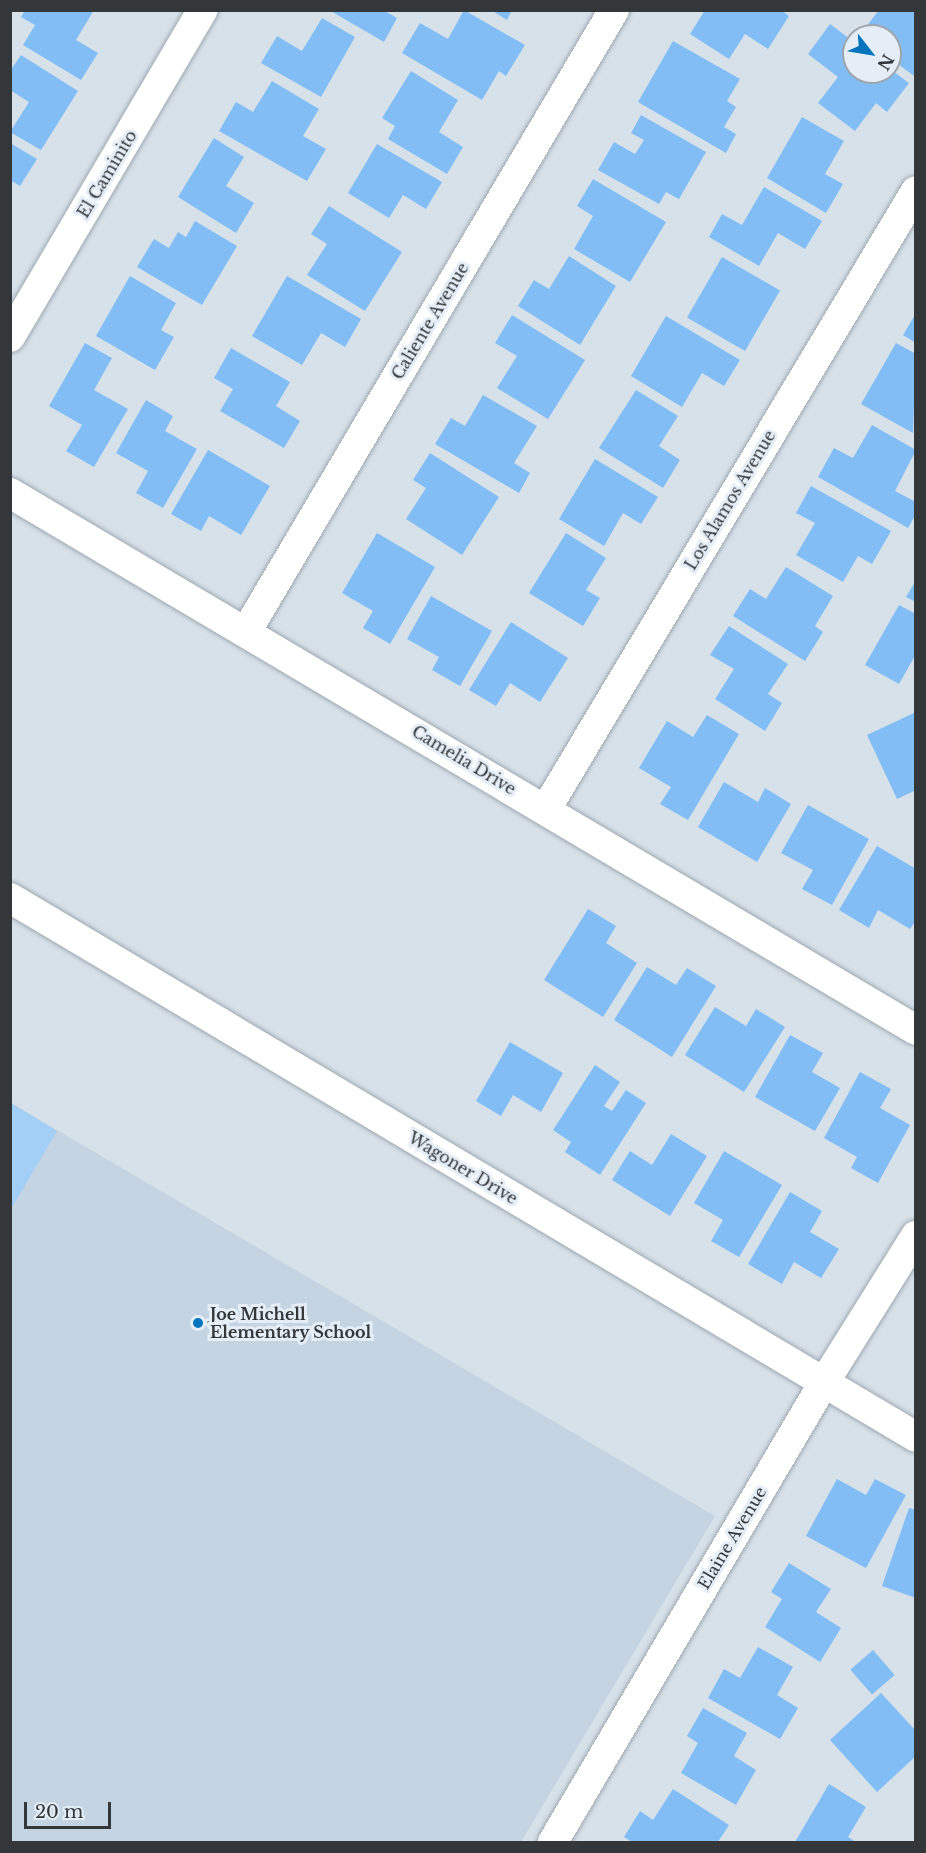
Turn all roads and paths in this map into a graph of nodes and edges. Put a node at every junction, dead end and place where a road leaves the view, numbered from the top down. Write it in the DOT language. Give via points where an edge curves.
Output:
graph roads {
  1 [pos="203,10"];
  2 [pos="614,10"];
  3 [pos="915,192"];
  4 [pos="10,338"];
  5 [pos="10,493"];
  6 [pos="246,632"];
  7 [pos="546,809"];
  8 [pos="10,898"];
  9 [pos="915,1030"];
  10 [pos="915,1236"];
  11 [pos="823,1384"];
  12 [pos="915,1437"];
  13 [pos="553,1842"];
  1 -- 4 [label="street, El Caminito"];
  2 -- 6 [label="street, Caliente Avenue"];
  3 -- 7 [label="street, Los Alamos Avenue"];
  5 -- 6 [label="street, Camelia Drive"];
  6 -- 7 [label="street, Camelia Drive"];
  7 -- 9 [label="street, Camelia Drive"];
  8 -- 11 [label="street, Wagoner Drive"];
  10 -- 11 [label="street, Elaine Avenue"];
  11 -- 12 [label="street, Wagoner Drive"];
  11 -- 13 [label="street, Elaine Avenue"];
}
